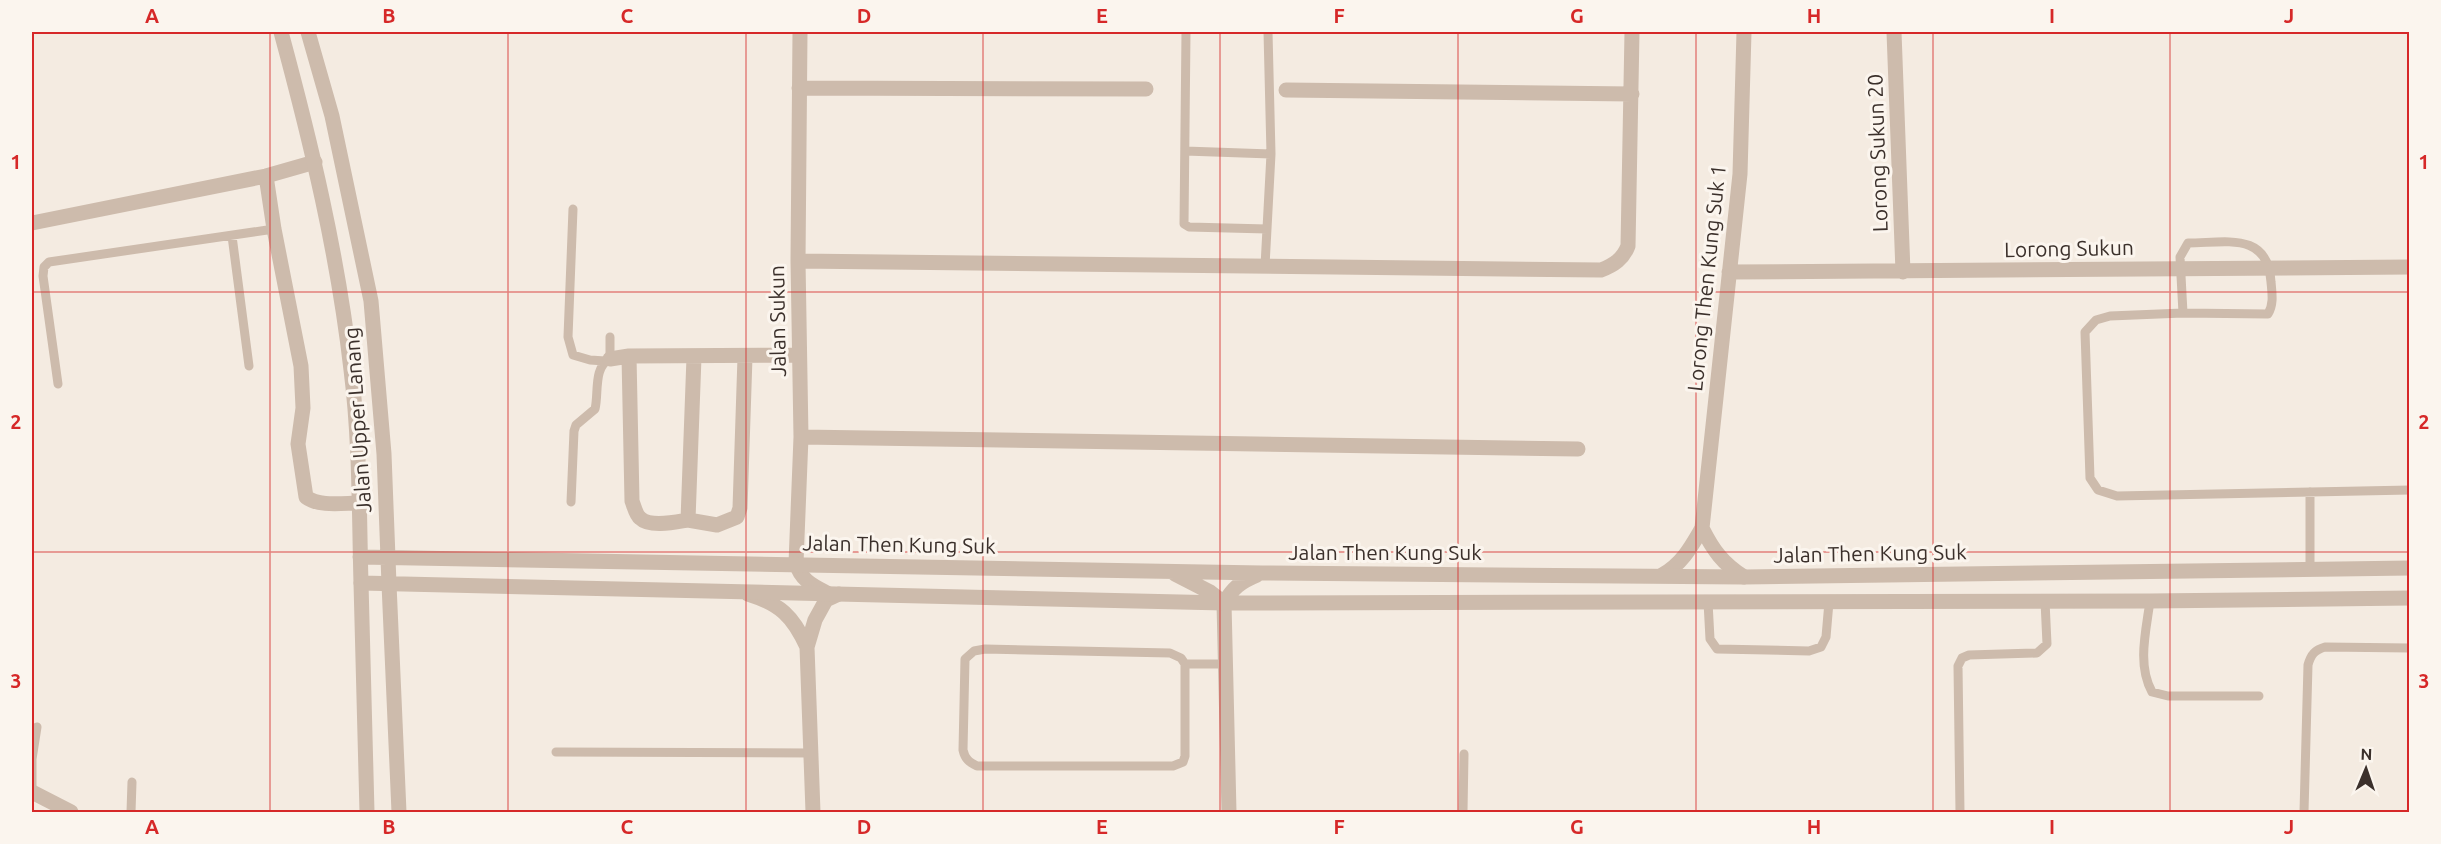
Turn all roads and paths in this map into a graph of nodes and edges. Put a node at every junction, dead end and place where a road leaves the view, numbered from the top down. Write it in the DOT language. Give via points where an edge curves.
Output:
graph roads {
  1 [pos="281,32"];
  2 [pos="308,32"];
  3 [pos="800,32"];
  4 [pos="1186,32"];
  5 [pos="1268,32"];
  6 [pos="1632,32"];
  7 [pos="1744,32"];
  8 [pos="1894,32"];
  9 [pos="800,88"];
  10 [pos="1146,89"];
  11 [pos="1286,90"];
  12 [pos="1632,94"];
  13 [pos="1185,151"];
  14 [pos="1271,154"];
  15 [pos="315,162"];
  16 [pos="266,176"];
  17 [pos="573,209"];
  18 [pos="32,223"];
  19 [pos="274,229"];
  20 [pos="1267,230"];
  21 [pos="232,236"];
  22 [pos="798,261"];
  23 [pos="1265,266"];
  24 [pos="2409,267"];
  25 [pos="2180,268"];
  26 [pos="2270,268"];
  27 [pos="1729,272"];
  28 [pos="1903,272"];
  29 [pos="2182,313"];
  30 [pos="610,337"];
  31 [pos="799,355"];
  32 [pos="629,356"];
  33 [pos="694,357"];
  34 [pos="746,357"];
  35 [pos="608,360"];
  36 [pos="249,366"];
  37 [pos="58,384"];
  38 [pos="801,437"];
  39 [pos="1578,449"];
  40 [pos="2409,490"];
  41 [pos="2310,492"];
  42 [pos="571,502"];
  43 [pos="360,503"];
  44 [pos="688,520"];
  45 [pos="1702,528"];
  46 [pos="360,557"];
  47 [pos="388,557"];
  48 [pos="796,564"];
  49 [pos="2409,568"];
  50 [pos="2310,569"];
  51 [pos="1170,571"];
  52 [pos="1262,573"];
  53 [pos="1662,575"];
  54 [pos="1744,577"];
  55 [pos="361,583"];
  56 [pos="389,584"];
  57 [pos="741,592"];
  58 [pos="834,594"];
  59 [pos="2409,598"];
  60 [pos="2045,601"];
  61 [pos="2150,601"];
  62 [pos="1708,602"];
  63 [pos="1829,602"];
  64 [pos="1224,603"];
  65 [pos="807,647"];
  66 [pos="2409,648"];
  67 [pos="1185,664"];
  68 [pos="1225,664"];
  69 [pos="2259,696"];
  70 [pos="37,727"];
  71 [pos="556,752"];
  72 [pos="810,753"];
  73 [pos="1464,754"];
  74 [pos="132,782"];
  75 [pos="32,791"];
  76 [pos="71,813"];
  77 [pos="131,813"];
  78 [pos="367,813"];
  79 [pos="399,813"];
  80 [pos="813,813"];
  81 [pos="1229,813"];
  82 [pos="1463,813"];
  83 [pos="1960,813"];
  84 [pos="2304,813"];
  1 -- 15 [label="street, Jalan Upper Lanang"];
  2 -- 47 [label="street, Jalan Upper Lanang" via="332,116 371,301"];
  3 -- 9 [label="street, Jalan Sukun"];
  4 -- 13 [label="lane"];
  5 -- 14 [label="lane"];
  6 -- 12 [label="street"];
  7 -- 27 [label="street, Lorong Then Kung Suk 1" via="1740,174"];
  8 -- 28 [label="street, Lorong Sukun 20"];
  9 -- 10 [label="street"];
  9 -- 22 [label="street, Jalan Sukun"];
  11 -- 12 [label="street"];
  12 -- 23 [label="street" via="1628,246 1608,267 1601,270"];
  13 -- 14 [label="lane"];
  13 -- 20 [label="lane" via="1184,224"];
  14 -- 20 [label="lane"];
  15 -- 16 [label="street"];
  15 -- 43 [label="street, Jalan Upper Lanang" via="351,370"];
  16 -- 18 [label="street"];
  16 -- 19 [label="street"];
  17 -- 35 [label="lane" via="568,337 573,355"];
  19 -- 21 [label="lane"];
  19 -- 43 [label="street" via="301,366 303,408 298,444 306,497 319,503"];
  20 -- 23 [label="lane"];
  21 -- 36 [label="lane"];
  21 -- 37 [label="lane" via="49,262 43,276"];
  22 -- 23 [label="street"];
  22 -- 31 [label="street, Jalan Sukun"];
  24 -- 26 [label="street, Lorong Sukun"];
  25 -- 26 [label="street, Lorong Sukun"];
  25 -- 26 [label="lane" via="2180,257 2188,243 2246,243 2255,247"];
  25 -- 28 [label="street, Lorong Sukun"];
  25 -- 29 [label="lane"];
  26 -- 29 [label="lane" via="2272,296 2268,314"];
  27 -- 28 [label="street, Lorong Sukun"];
  27 -- 45 [label="street, Lorong Then Kung Suk 1"];
  29 -- 41 [label="lane" via="2110,316 2096,320 2085,332 2090,478 2098,490 2116,496"];
  30 -- 35 [label="lane"];
  31 -- 34 [label="street"];
  31 -- 38 [label="street, Jalan Sukun"];
  32 -- 33 [label="street"];
  32 -- 35 [label="street"];
  32 -- 44 [label="street" via="632,501 639,518 646,522"];
  33 -- 34 [label="street"];
  33 -- 44 [label="street"];
  34 -- 44 [label="street" via="740,508 737,516 717,525"];
  35 -- 42 [label="lane" via="598,374 595,409 574,431"];
  38 -- 39 [label="street"];
  38 -- 48 [label="street, Jalan Sukun"];
  40 -- 41 [label="lane"];
  41 -- 50 [label="lane"];
  43 -- 46 [label="street, Jalan Upper Lanang"];
  45 -- 53 [label="street" via="1684,558"];
  45 -- 54 [label="street" via="1712,549"];
  46 -- 47 [label="street, Jalan Then Kung Suk"];
  46 -- 55 [label="street, Jalan Upper Lanang"];
  47 -- 48 [label="street, Jalan Then Kung Suk"];
  47 -- 56 [label="street, Jalan Upper Lanang"];
  48 -- 51 [label="street, Jalan Then Kung Suk"];
  48 -- 58 [label="street" via="804,580"];
  49 -- 50 [label="street, Jalan Then Kung Suk"];
  50 -- 54 [label="street, Jalan Then Kung Suk"];
  51 -- 52 [label="street, Jalan Then Kung Suk"];
  51 -- 64 [label="street"];
  52 -- 53 [label="street, Jalan Then Kung Suk"];
  52 -- 64 [label="street" via="1233,587"];
  53 -- 54 [label="street, Jalan Then Kung Suk"];
  55 -- 56 [label="street"];
  55 -- 78 [label="street, Jalan Upper Lanang"];
  56 -- 57 [label="street"];
  56 -- 79 [label="street, Jalan Upper Lanang"];
  57 -- 58 [label="street"];
  57 -- 65 [label="street" via="767,600 785,612 798,627"];
  58 -- 64 [label="street"];
  58 -- 65 [label="street" via="826,600 815,621"];
  59 -- 61 [label="street"];
  60 -- 61 [label="street"];
  60 -- 63 [label="street"];
  60 -- 83 [label="lane" via="2047,644 2043,650 1969,656 1962,658 1958,666"];
  61 -- 69 [label="lane" via="2144,666 2145,680 2152,692 2168,696"];
  62 -- 63 [label="street"];
  62 -- 63 [label="lane" via="1710,639 1717,649 1809,651 1821,647 1826,637"];
  62 -- 64 [label="street"];
  64 -- 68 [label="street"];
  65 -- 72 [label="street"];
  66 -- 84 [label="lane" via="2325,647 2311,657"];
  67 -- 67 [label="lane" via="1170,653 974,651 965,659 964,755 977,766 1179,764 1185,756"];
  67 -- 68 [label="lane"];
  68 -- 81 [label="street"];
  70 -- 75 [label="lane"];
  71 -- 72 [label="lane"];
  72 -- 80 [label="street"];
  73 -- 82 [label="lane"];
  74 -- 77 [label="lane"];
  75 -- 76 [label="street"];
}
